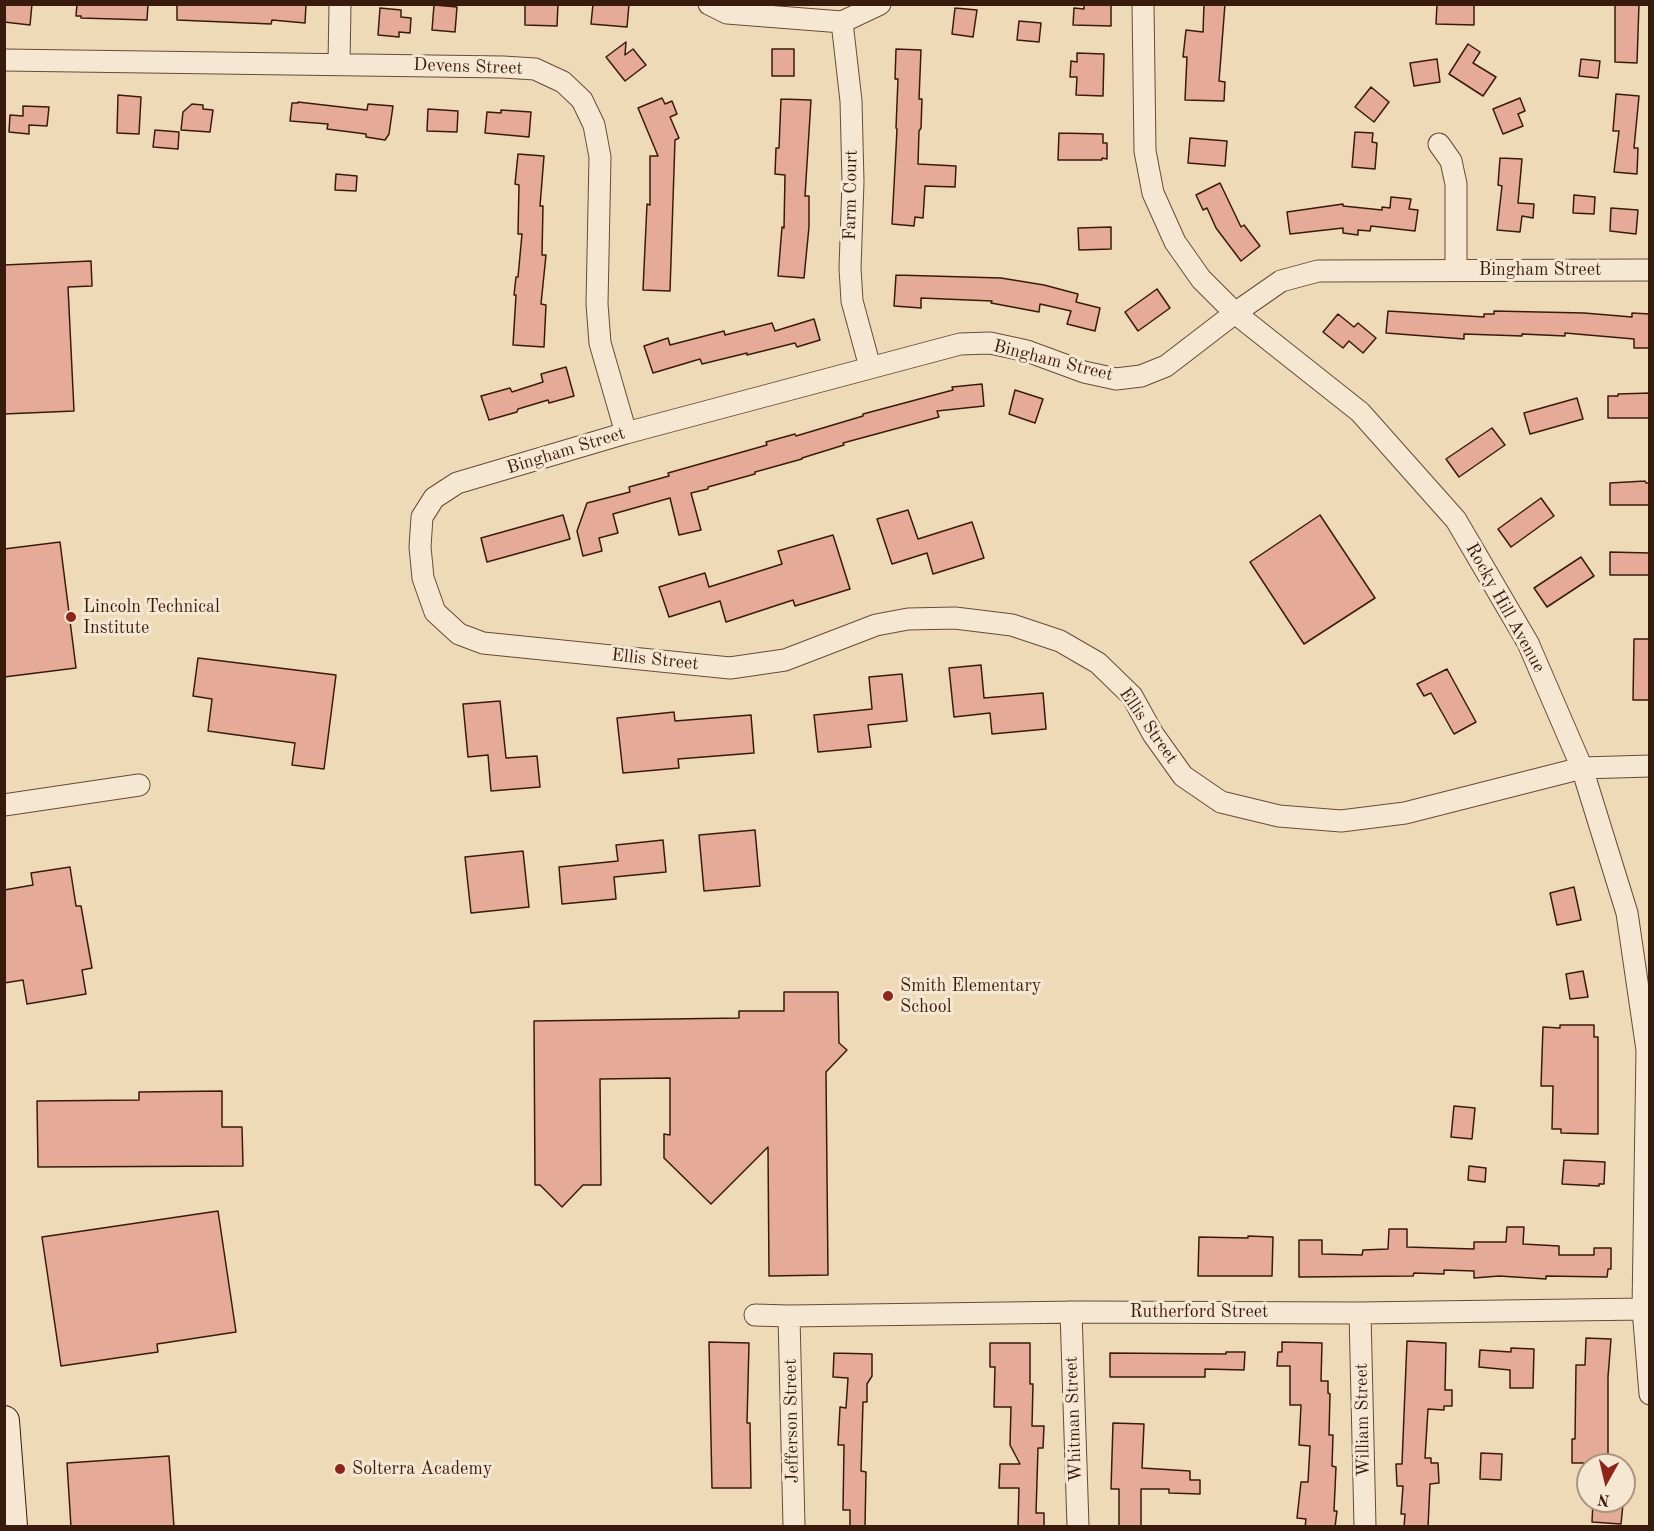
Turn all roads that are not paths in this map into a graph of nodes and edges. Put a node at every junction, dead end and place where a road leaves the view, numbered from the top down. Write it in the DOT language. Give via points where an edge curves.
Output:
graph roads {
  1 [pos="340,4"];
  2 [pos="709,4"];
  3 [pos="880,4"];
  4 [pos="1143,4"];
  5 [pos="842,22"];
  6 [pos="4,60"];
  7 [pos="339,64"];
  8 [pos="1439,144"];
  9 [pos="1456,270"];
  10 [pos="1650,270"];
  11 [pos="1235,313"];
  12 [pos="870,367"];
  13 [pos="626,433"];
  14 [pos="422,517"];
  15 [pos="1650,766"];
  16 [pos="1582,768"];
  17 [pos="139,785"];
  18 [pos="4,805"];
  19 [pos="1643,1309"];
  20 [pos="1071,1312"];
  21 [pos="1360,1312"];
  22 [pos="755,1315"];
  23 [pos="789,1316"];
  24 [pos="1650,1394"];
  25 [pos="4,1421"];
  26 [pos="12,1527"];
  27 [pos="794,1527"];
  28 [pos="1078,1527"];
  29 [pos="1365,1527"];
  1 -- 7 [label="street"];
  2 -- 5 [label="street" via="727,13"];
  3 -- 5 [label="street"];
  4 -- 11 [label="street, Rocky Hill Avenue" via="1145,151 1153,193 1175,242 1201,279"];
  5 -- 12 [label="street, Farm Court" via="851,101 852,301"];
  6 -- 7 [label="street, Devens Street"];
  7 -- 13 [label="street, Devens Street" via="535,69 563,82 582,100 594,125 600,157 600,343"];
  8 -- 9 [label="street" via="1451,161 1456,184"];
  9 -- 10 [label="street, Bingham Street"];
  9 -- 11 [label="street, Bingham Street" via="1318,271 1281,280"];
  11 -- 12 [label="street, Bingham Street" via="1166,366 1141,376 1116,379 1027,351 990,344 960,344"];
  11 -- 16 [label="street, Rocky Hill Avenue" via="1360,412 1456,520 1528,643"];
  12 -- 13 [label="street, Bingham Street"];
  13 -- 14 [label="street, Bingham Street" via="457,483 434,498"];
  14 -- 16 [label="street, Ellis Street" via="423,578 435,612 459,634 483,643 730,668 785,660 876,626 908,619 955,618 1012,625 1060,641 1098,663 1132,696 1183,776 1221,802 1279,816 1341,821 1405,813"];
  15 -- 16 [label="street, Ellis Street"];
  16 -- 19 [label="street, Rocky Hill Avenue" via="1627,913 1647,1050"];
  17 -- 18 [label="street"];
  19 -- 21 [label="street, Rutherford Street"];
  19 -- 24 [label="street, Rocky Hill Avenue"];
  20 -- 21 [label="street, Rutherford Street"];
  20 -- 23 [label="street, Rutherford Street"];
  20 -- 28 [label="street, Whitman Street"];
  21 -- 29 [label="street, William Street"];
  22 -- 23 [label="street, Rutherford Street"];
  23 -- 27 [label="street, Jefferson Street"];
  25 -- 26 [label="street"];
}
